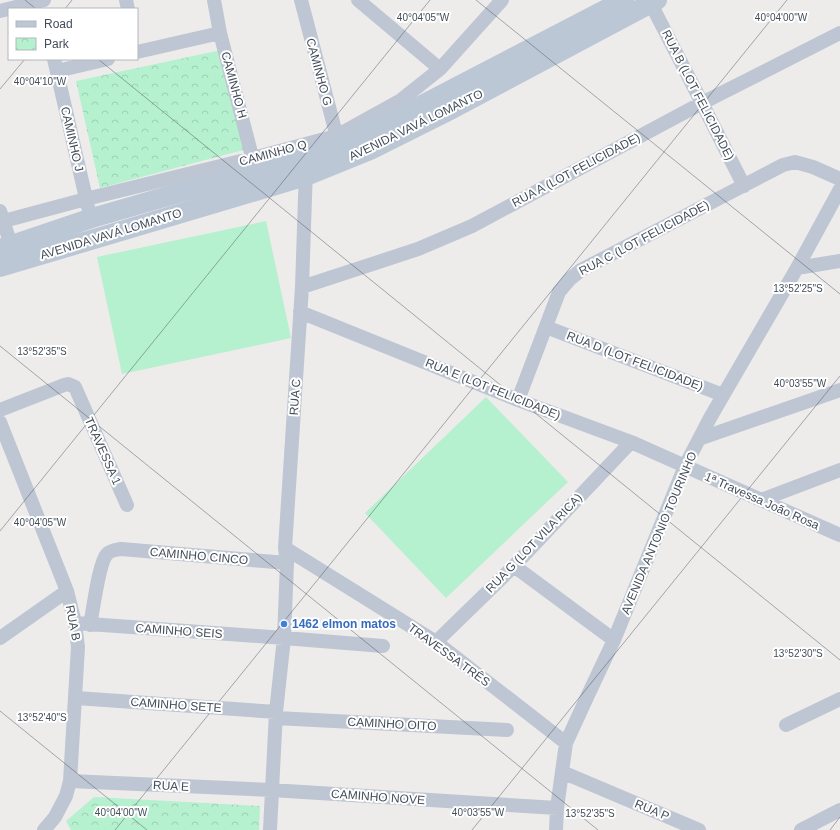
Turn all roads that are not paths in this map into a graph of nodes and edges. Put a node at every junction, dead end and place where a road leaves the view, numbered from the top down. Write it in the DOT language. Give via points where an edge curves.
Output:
graph roads {
  1 [pos="214,0"];
  2 [pos="301,0"];
  3 [pos="358,0"];
  4 [pos="624,0"];
  5 [pos="495,2"];
  6 [pos="654,2"];
  7 [pos="41,3"];
  8 [pos="15,8"];
  9 [pos="220,33"];
  10 [pos="840,33"];
  11 [pos="138,51"];
  12 [pos="99,60"];
  13 [pos="56,65"];
  14 [pos="440,69"];
  15 [pos="702,103"];
  16 [pos="337,140"];
  17 [pos="307,156"];
  18 [pos="254,164"];
  19 [pos="306,176"];
  20 [pos="840,179"];
  21 [pos="744,186"];
  22 [pos="840,189"];
  23 [pos="86,199"];
  24 [pos="1,218"];
  25 [pos="92,218"];
  26 [pos="7,256"];
  27 [pos="840,261"];
  28 [pos="797,268"];
  29 [pos="302,287"];
  30 [pos="300,312"];
  31 [pos="546,328"];
  32 [pos="840,390"];
  33 [pos="723,395"];
  34 [pos="518,400"];
  35 [pos="0,410"];
  36 [pos="0,422"];
  37 [pos="699,439"];
  38 [pos="631,442"];
  39 [pos="685,466"];
  40 [pos="840,470"];
  41 [pos="761,500"];
  42 [pos="127,505"];
  43 [pos="840,535"];
  44 [pos="286,548"];
  45 [pos="287,563"];
  46 [pos="514,566"];
  47 [pos="67,591"];
  48 [pos="75,623"];
  49 [pos="90,625"];
  50 [pos="0,638"];
  51 [pos="284,638"];
  52 [pos="614,640"];
  53 [pos="436,642"];
  54 [pos="383,646"];
  55 [pos="76,698"];
  56 [pos="840,699"];
  57 [pos="276,715"];
  58 [pos="786,724"];
  59 [pos="507,730"];
  60 [pos="566,744"];
  61 [pos="562,772"];
  62 [pos="70,781"];
  63 [pos="271,790"];
  64 [pos="557,808"];
  65 [pos="840,810"];
  66 [pos="56,817"];
  67 [pos="44,830"];
  68 [pos="62,830"];
  69 [pos="270,830"];
  70 [pos="556,830"];
  71 [pos="699,830"];
  72 [pos="802,830"];
  1 -- 9 [label="street, CAMINHO H"];
  2 -- 16 [label="street, CAMINHO G"];
  3 -- 14 [label="street"];
  4 -- 16 [label="street, AVENIDA VAVÁ LOMANTO" via="393,120"];
  5 -- 14 [label="street, CAMINHO Q"];
  6 -- 15 [label="street, RUA B (LOT FELICIDADE)"];
  6 -- 19 [label="street, AVENIDA VAVÁ LOMANTO" via="370,150"];
  7 -- 8 [label="street"];
  9 -- 11 [label="street"];
  9 -- 18 [label="street, CAMINHO H"];
  10 -- 15 [label="street, RUA A (LOT FELICIDADE)"];
  12 -- 13 [label="street"];
  13 -- 23 [label="street, CAMINHO J"];
  14 -- 16 [label="street, CAMINHO Q" via="401,100"];
  15 -- 21 [label="street, RUA B (LOT FELICIDADE)"];
  15 -- 29 [label="street, RUA A (LOT FELICIDADE)" via="472,226 418,249"];
  16 -- 17 [label="street, AVENIDA VAVÁ LOMANTO"];
  16 -- 18 [label="street, CAMINHO Q"];
  17 -- 18 [label="street, AVENIDA VAVÁ LOMANTO"];
  17 -- 19 [label="street, RUA C"];
  18 -- 23 [label="street, CAMINHO Q"];
  18 -- 25 [label="street, AVENIDA VAVÁ LOMANTO"];
  19 -- 26 [label="street, AVENIDA VAVÁ LOMANTO"];
  19 -- 29 [label="street, RUA C"];
  20 -- 21 [label="street, RUA C (LOT FELICIDADE)" via="796,162 783,165"];
  21 -- 31 [label="street, RUA C (LOT FELICIDADE)" via="582,270 559,292"];
  22 -- 28 [label="street, AVENIDA ANTONIO TOURINHO"];
  23 -- 24 [label="street, CAMINHO Q"];
  23 -- 25 [label="street, CAMINHO J"];
  24 -- 26 [label="street"];
  25 -- 26 [label="street, AVENIDA VAVÁ LOMANTO"];
  27 -- 28 [label="street"];
  28 -- 33 [label="street, AVENIDA ANTONIO TOURINHO"];
  29 -- 30 [label="street, RUA C"];
  30 -- 34 [label="street, RUA E (LOT FELICIDADE)"];
  30 -- 44 [label="street, RUA C"];
  31 -- 33 [label="street, RUA D (LOT FELICIDADE)"];
  31 -- 34 [label="street, RUA C (LOT FELICIDADE)"];
  32 -- 37 [label="street"];
  33 -- 37 [label="street, AVENIDA ANTONIO TOURINHO"];
  34 -- 38 [label="street, RUA E (LOT FELICIDADE)"];
  35 -- 42 [label="street, TRAVESSA 1" via="64,385 75,387"];
  36 -- 47 [label="street, RUA B"];
  37 -- 39 [label="street, AVENIDA ANTONIO TOURINHO"];
  38 -- 39 [label="street, RUA E (LOT FELICIDADE)"];
  38 -- 46 [label="street, RUA G (LOT VILA RICA)"];
  39 -- 41 [label="street, 1ª Travessa João Rosa"];
  39 -- 52 [label="street, AVENIDA ANTONIO TOURINHO"];
  40 -- 41 [label="street"];
  41 -- 43 [label="street, 1ª Travessa João Rosa"];
  44 -- 45 [label="street, RUA C"];
  44 -- 53 [label="street, TRAVESSA TRÊS"];
  45 -- 49 [label="street, CAMINHO CINCO" via="111,550 101,566"];
  45 -- 51 [label="street, RUA C"];
  46 -- 52 [label="street"];
  46 -- 53 [label="street, RUA G (LOT VILA RICA)"];
  47 -- 48 [label="street, RUA B"];
  47 -- 50 [label="street"];
  48 -- 49 [label="street, CAMINHO SEIS"];
  48 -- 55 [label="street, RUA B" via="78,647"];
  49 -- 51 [label="street, CAMINHO SEIS"];
  51 -- 54 [label="street, CAMINHO SEIS"];
  51 -- 57 [label="street, RUA C"];
  52 -- 60 [label="street, AVENIDA ANTONIO TOURINHO"];
  53 -- 60 [label="street, TRAVESSA TRÊS"];
  55 -- 57 [label="street, CAMINHO SETE"];
  55 -- 62 [label="street, RUA B"];
  56 -- 58 [label="street"];
  57 -- 59 [label="street, CAMINHO OITO"];
  57 -- 63 [label="street, RUA C"];
  60 -- 61 [label="street, AVENIDA ANTONIO TOURINHO"];
  61 -- 64 [label="street, AVENIDA ANTONIO TOURINHO"];
  61 -- 71 [label="street, RUA P"];
  62 -- 63 [label="street, RUA E"];
  62 -- 66 [label="street, RUA B"];
  63 -- 64 [label="street, CAMINHO NOVE"];
  63 -- 69 [label="street, RUA C"];
  64 -- 70 [label="street, AVENIDA ANTONIO TOURINHO"];
  65 -- 72 [label="street"];
  66 -- 67 [label="street, RUA B"];
  66 -- 68 [label="street"];
}
